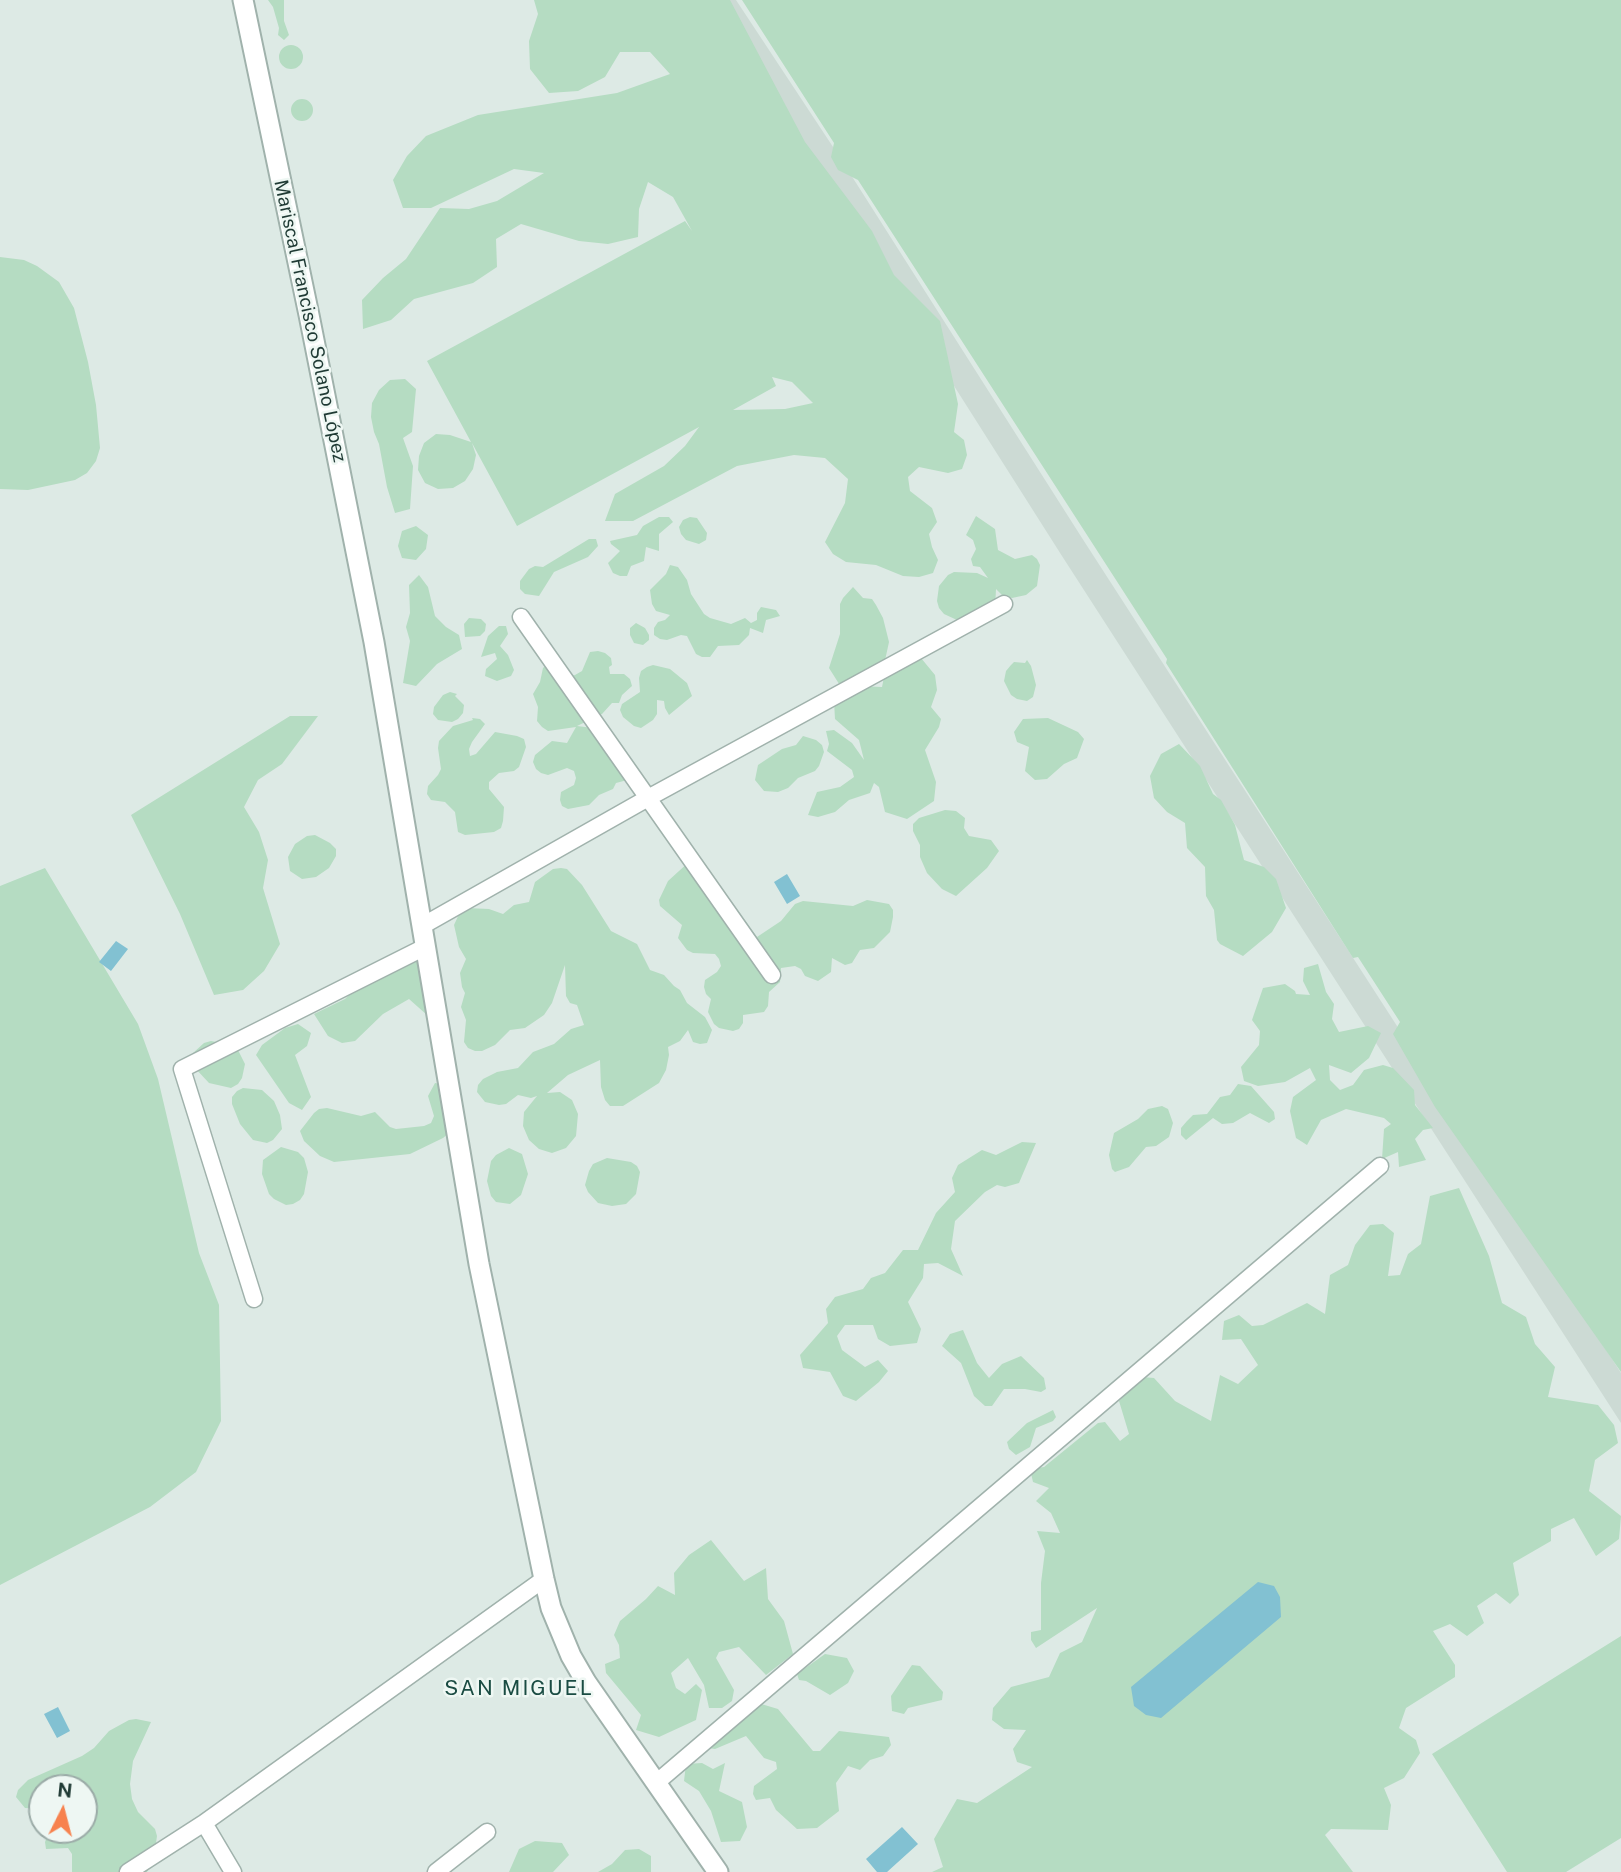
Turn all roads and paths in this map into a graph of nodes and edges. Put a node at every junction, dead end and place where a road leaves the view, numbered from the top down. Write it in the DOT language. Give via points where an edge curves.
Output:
graph roads {
  1 [pos="243,0"];
  2 [pos="1004,604"];
  3 [pos="521,617"];
  4 [pos="648,798"];
  5 [pos="422,926"];
  6 [pos="425,947"];
  7 [pos="772,975"];
  8 [pos="1380,1166"];
  9 [pos="254,1299"];
  10 [pos="544,1579"];
  11 [pos="656,1783"];
  12 [pos="204,1823"];
  13 [pos="487,1832"];
  14 [pos="128,1872"];
  15 [pos="233,1872"];
  16 [pos="436,1872"];
  17 [pos="718,1872"];
  1 -- 5 [label="street, Mariscal Francisco Solano López" via="374,642"];
  2 -- 4 [label="street"];
  3 -- 4 [label="street"];
  4 -- 5 [label="street"];
  4 -- 7 [label="street"];
  5 -- 6 [label="street, Mariscal Francisco Solano López"];
  6 -- 9 [label="street" via="182,1069"];
  6 -- 10 [label="street, Mariscal Francisco Solano López" via="479,1264"];
  8 -- 11 [label="street"];
  10 -- 11 [label="street, Mariscal Francisco Solano López" via="571,1656"];
  10 -- 12 [label="street"];
  11 -- 17 [label="street, Mariscal Francisco Solano López"];
  12 -- 14 [label="street"];
  12 -- 15 [label="street"];
  13 -- 16 [label="street"];
}
